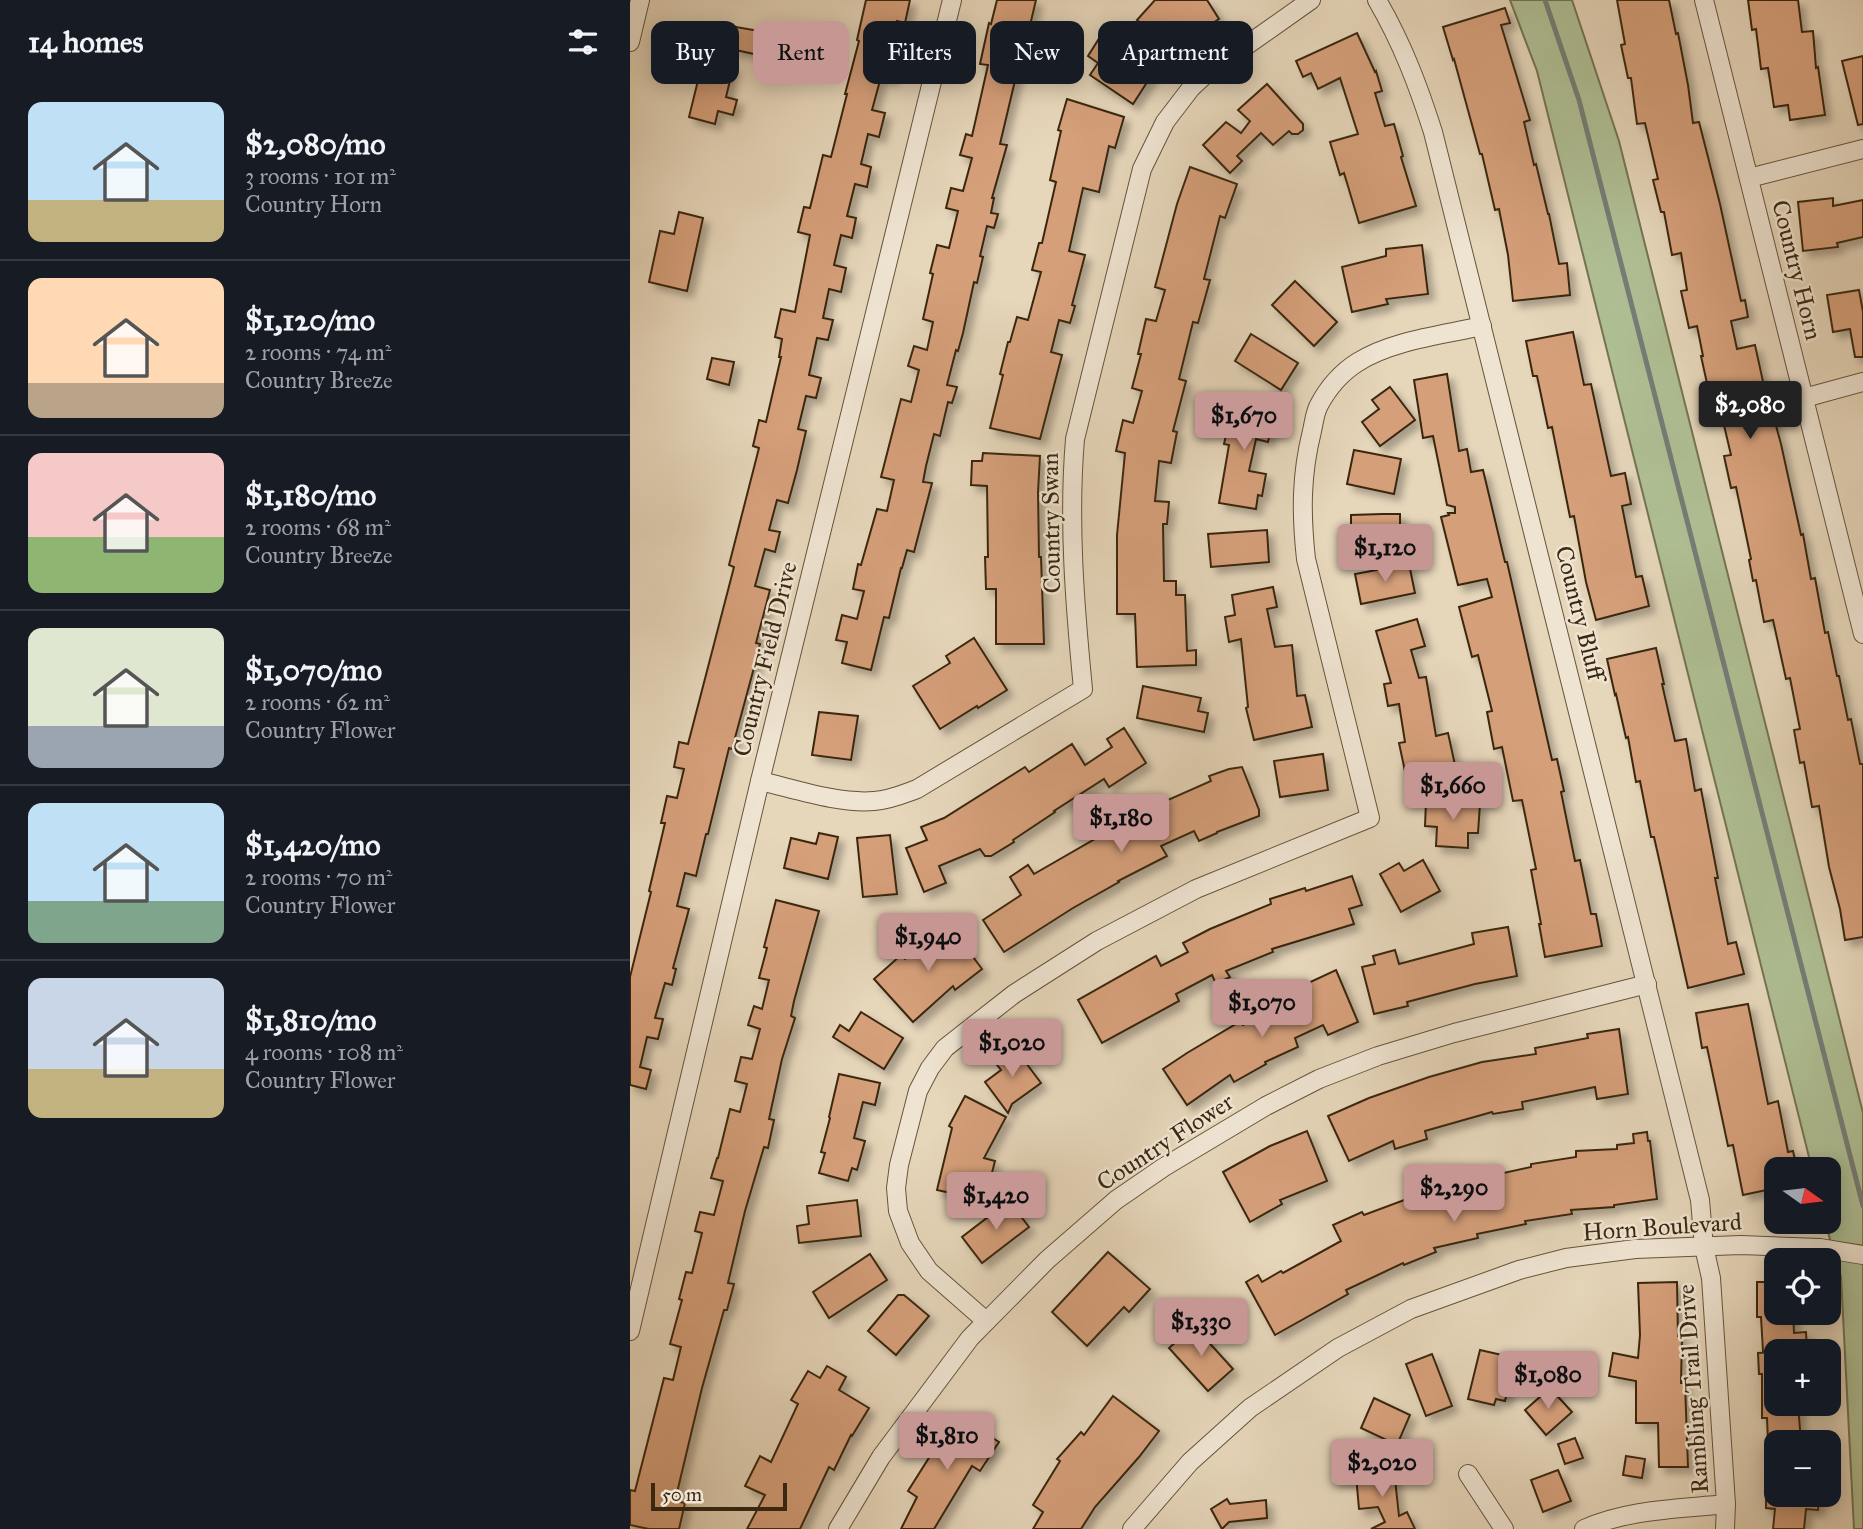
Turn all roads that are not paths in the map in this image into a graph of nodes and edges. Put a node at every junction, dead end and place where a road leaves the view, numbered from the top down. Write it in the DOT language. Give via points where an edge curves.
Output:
graph roads {
  1 [pos="640,0"];
  2 [pos="952,0"];
  3 [pos="1311,0"];
  4 [pos="1377,0"];
  5 [pos="1704,0"];
  6 [pos="630,42"];
  7 [pos="1863,149"];
  8 [pos="1749,178"];
  9 [pos="1482,326"];
  10 [pos="1863,382"];
  11 [pos="1804,398"];
  12 [pos="1862,622"];
  13 [pos="760,781"];
  14 [pos="1647,984"];
  15 [pos="1704,1247"];
  16 [pos="1863,1255"];
  17 [pos="986,1321"];
  18 [pos="630,1331"];
  19 [pos="1468,1474"];
  20 [pos="1726,1504"];
  21 [pos="838,1529"];
  22 [pos="1132,1529"];
  23 [pos="1504,1529"];
  24 [pos="1584,1529"];
  25 [pos="1726,1529"];
  1 -- 6 [label="street"];
  2 -- 13 [label="street, Country Field Drive"];
  3 -- 13 [label="street, Country Swan" via="1206,74 1165,122 1142,169 1075,439 1072,514 1083,689 895,798 853,801"];
  4 -- 9 [label="street, Country Bluff" via="1417,81"];
  5 -- 8 [label="street, Country Horn"];
  7 -- 8 [label="street"];
  8 -- 11 [label="street, Country Horn"];
  9 -- 14 [label="street, Country Bluff"];
  9 -- 17 [label="street" via="1391,347 1359,362 1335,381 1318,407 1305,460 1302,515 1306,559 1370,818 1196,889 1097,941 1014,994 945,1048 918,1091 899,1165 898,1211 910,1243 929,1270"];
  10 -- 11 [label="street"];
  11 -- 12 [label="street, Country Horn"];
  13 -- 18 [label="street, Country Field Drive"];
  14 -- 15 [label="street, Country Bluff" via="1700,1200"];
  14 -- 17 [label="street, Country Flower" via="1378,1056 1266,1106 1116,1200"];
  15 -- 16 [label="street, Horn Boulevard" via="1820,1248"];
  15 -- 20 [label="street, Rambling Trail Drive" via="1711,1278"];
  15 -- 22 [label="street, Horn Boulevard" via="1635,1248 1566,1258 1411,1309 1338,1348 1250,1408 1190,1462"];
  17 -- 21 [label="street, Country Flower" via="881,1457"];
  19 -- 23 [label="street"];
  20 -- 24 [label="street" via="1639,1513"];
  20 -- 25 [label="street, Rambling Trail Drive"];
}
